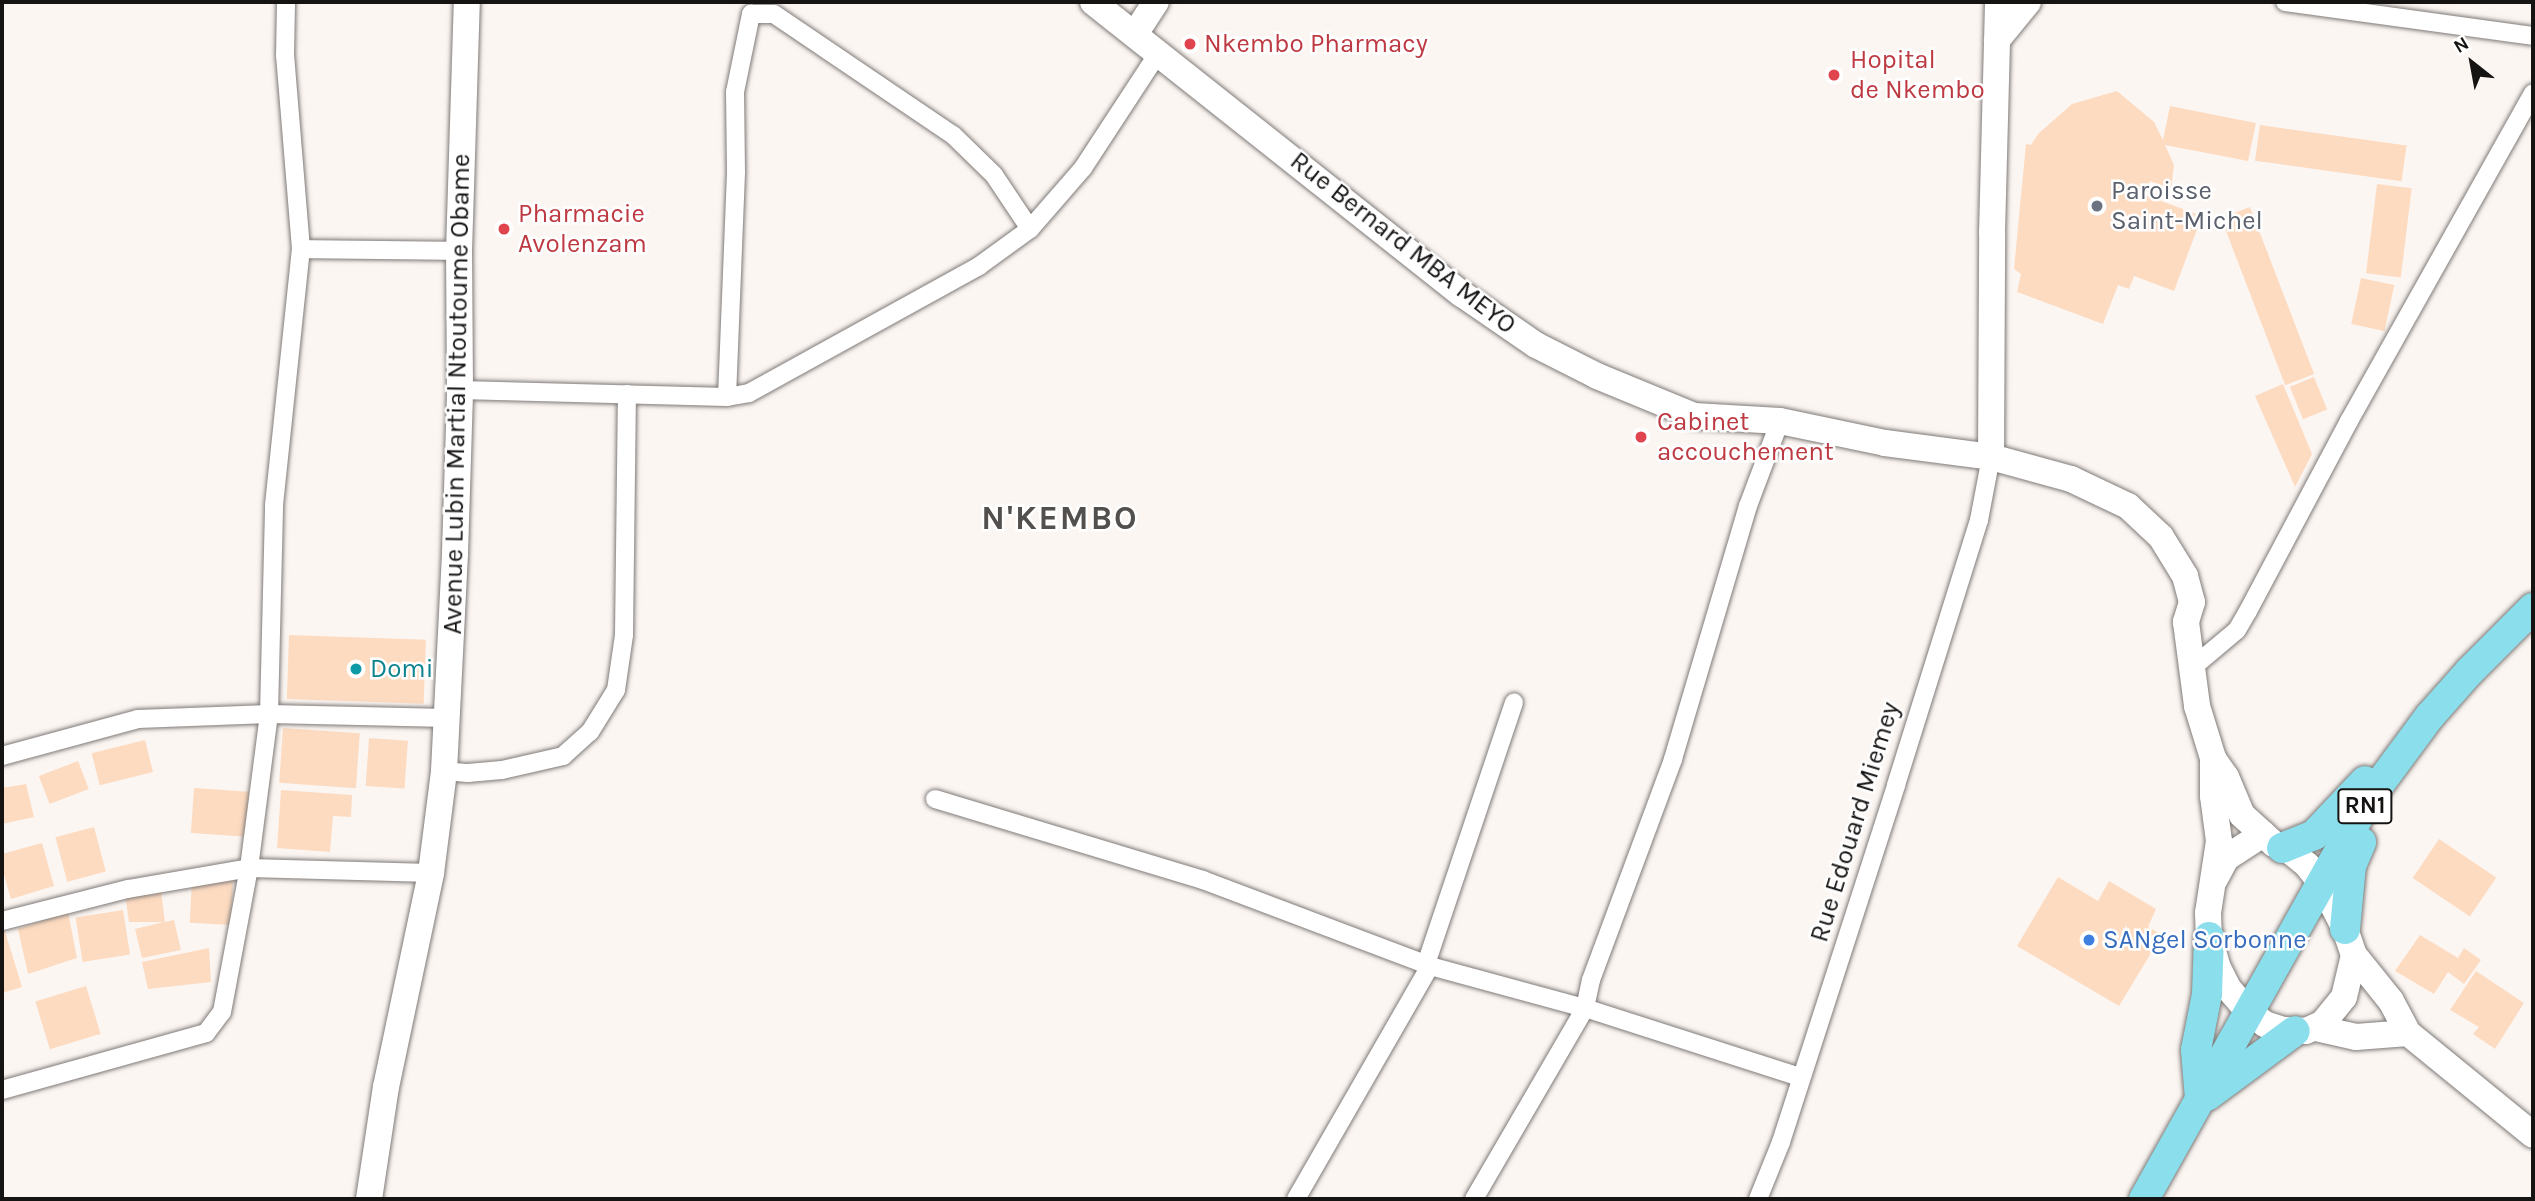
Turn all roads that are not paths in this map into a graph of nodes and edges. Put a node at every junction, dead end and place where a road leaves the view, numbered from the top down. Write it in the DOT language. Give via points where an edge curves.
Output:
graph roads {
  1 [pos="286,2"];
  2 [pos="467,2"];
  3 [pos="1093,2"];
  4 [pos="1156,2"];
  5 [pos="1998,2"];
  6 [pos="2028,2"];
  7 [pos="2285,2"];
  8 [pos="1135,34"];
  9 [pos="2533,36"];
  10 [pos="1997,40"];
  11 [pos="1159,52"];
  12 [pos="2533,93"];
  13 [pos="1030,229"];
  14 [pos="300,249"];
  15 [pos="459,251"];
  16 [pos="460,390"];
  17 [pos="627,394"];
  18 [pos="727,397"];
  19 [pos="1780,421"];
  20 [pos="1991,457"];
  21 [pos="2533,608"];
  22 [pos="2193,667"];
  23 [pos="1514,702"];
  24 [pos="270,714"];
  25 [pos="448,718"];
  26 [pos="2417,733"];
  27 [pos="2,756"];
  28 [pos="2213,758"];
  29 [pos="444,771"];
  30 [pos="935,799"];
  31 [pos="2272,841"];
  32 [pos="249,868"];
  33 [pos="430,873"];
  34 [pos="2322,884"];
  35 [pos="2212,890"];
  36 [pos="2,921"];
  37 [pos="2209,937"];
  38 [pos="2350,942"];
  39 [pos="1428,965"];
  40 [pos="1585,1008"];
  41 [pos="2247,1010"];
  42 [pos="2306,1029"];
  43 [pos="2408,1033"];
  44 [pos="1800,1077"];
  45 [pos="2,1090"];
  46 [pos="2200,1100"];
  47 [pos="2533,1135"];
  48 [pos="369,1199"];
  49 [pos="1296,1199"];
  50 [pos="1474,1199"];
  51 [pos="1758,1199"];
  52 [pos="2144,1199"];
  1 -- 14 [label="street" via="285,56"];
  2 -- 15 [label="main road, Avenue Lubin Martial Ntoutoume Obame"];
  3 -- 8 [label="main road, Rue Bernard MBA MEYO"];
  4 -- 8 [label="main road"];
  5 -- 10 [label="main road"];
  6 -- 10 [label="main road"];
  7 -- 9 [label="street"];
  8 -- 11 [label="main road, Rue Bernard MBA MEYO"];
  10 -- 20 [label="main road"];
  11 -- 13 [label="street" via="1083,168"];
  11 -- 19 [label="main road, Rue Bernard MBA MEYO" via="1462,294 1536,345 1694,416"];
  12 -- 22 [label="street" via="2349,421 2254,602 2237,630"];
  13 -- 18 [label="street" via="979,267 915,304 775,380"];
  13 -- 18 [label="street" via="994,175 953,135 774,14 751,14 735,92"];
  14 -- 15 [label="street"];
  14 -- 24 [label="street" via="274,505"];
  15 -- 16 [label="main road, Avenue Lubin Martial Ntoutoume Obame"];
  16 -- 17 [label="street"];
  16 -- 25 [label="main road, Avenue Lubin Martial Ntoutoume Obame"];
  17 -- 18 [label="street"];
  17 -- 29 [label="street" via="624,635 616,690 590,732 563,756 502,770"];
  19 -- 20 [label="main road, Rue Bernard MBA MEYO" via="1885,443"];
  19 -- 40 [label="street" via="1748,506 1673,759 1591,980"];
  20 -- 22 [label="main road, Rue Bernard MBA MEYO" via="2083,484 2145,519 2185,576 2192,603 2186,622"];
  20 -- 44 [label="street, Rue Edouard Miemey" via="1979,520"];
  21 -- 26 [label="main road, RN1"];
  22 -- 28 [label="main road, Rue Bernard MBA MEYO" via="2197,706"];
  23 -- 39 [label="street"];
  24 -- 25 [label="street"];
  24 -- 27 [label="street" via="138,719"];
  24 -- 32 [label="street"];
  25 -- 29 [label="main road, Avenue Lubin Martial Ntoutoume Obame"];
  26 -- 31 [label="main road" via="2314,835"];
  26 -- 34 [label="main road, RN1" via="2367,801"];
  26 -- 38 [label="main road" via="2403,771 2353,858 2345,910"];
  28 -- 31 [label="main road" via="2242,816"];
  28 -- 35 [label="main road" via="2219,841"];
  29 -- 33 [label="main road, Avenue Lubin Martial Ntoutoume Obame"];
  30 -- 39 [label="street" via="1203,880"];
  31 -- 34 [label="main road" via="2307,865"];
  31 -- 35 [label="main road" via="2226,858"];
  32 -- 33 [label="street"];
  32 -- 36 [label="street" via="128,888"];
  32 -- 45 [label="street" via="222,1012 206,1033"];
  33 -- 48 [label="main road, Avenue Lubin Martial Ntoutoume Obame" via="386,1087"];
  34 -- 38 [label="main road"];
  34 -- 41 [label="main road, RN1"];
  35 -- 37 [label="main road"];
  37 -- 41 [label="main road" via="2228,988"];
  37 -- 46 [label="main road" via="2207,994 2196,1050"];
  38 -- 42 [label="main road" via="2344,997 2333,1014"];
  38 -- 43 [label="main road"];
  39 -- 40 [label="street"];
  39 -- 49 [label="street"];
  40 -- 44 [label="street"];
  40 -- 50 [label="street"];
  41 -- 42 [label="main road" via="2265,1024"];
  41 -- 46 [label="main road, RN1"];
  42 -- 43 [label="main road" via="2356,1037"];
  42 -- 46 [label="main road"];
  43 -- 47 [label="main road"];
  44 -- 51 [label="street, Rue Edouard Miemey"];
  46 -- 52 [label="main road, RN1"];
}
